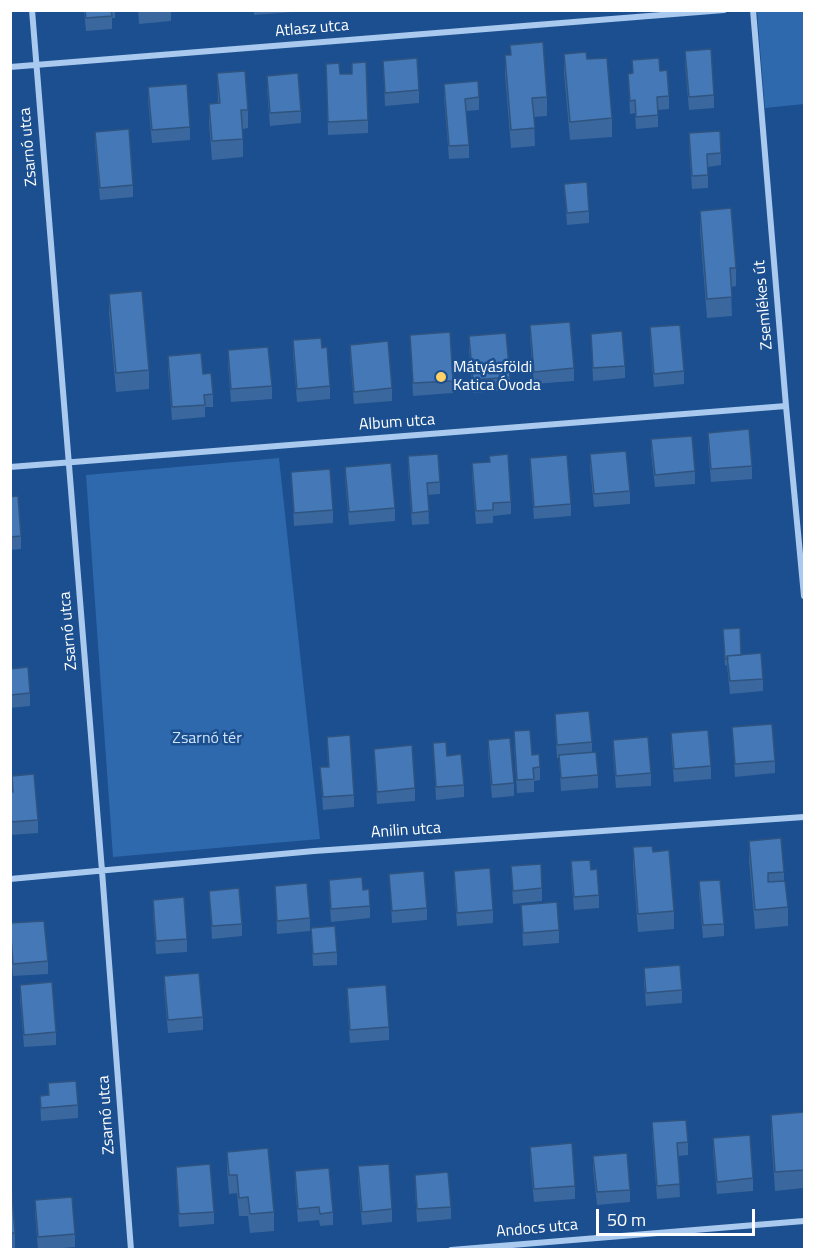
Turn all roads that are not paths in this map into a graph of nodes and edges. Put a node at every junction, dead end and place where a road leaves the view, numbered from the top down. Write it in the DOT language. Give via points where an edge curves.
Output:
graph roads {
  1 [pos="32,10"];
  2 [pos="724,10"];
  3 [pos="753,10"];
  4 [pos="36,65"];
  5 [pos="10,67"];
  6 [pos="786,406"];
  7 [pos="69,462"];
  8 [pos="10,467"];
  9 [pos="804,596"];
  10 [pos="804,816"];
  11 [pos="102,871"];
  12 [pos="10,879"];
  13 [pos="804,1221"];
  14 [pos="131,1250"];
  15 [pos="451,1250"];
  1 -- 4 [label="street, Zsarnó utca"];
  2 -- 4 [label="street, Atlasz utca"];
  3 -- 6 [label="street, Zsemlékes út"];
  4 -- 5 [label="street, Atlasz utca"];
  4 -- 7 [label="street, Zsarnó utca"];
  6 -- 7 [label="street, Album utca"];
  6 -- 9 [label="street, Zsemlékes út"];
  7 -- 8 [label="street, Album utca"];
  7 -- 11 [label="street, Zsarnó utca"];
  10 -- 11 [label="street, Anilin utca" via="314,850"];
  11 -- 12 [label="street, Anilin utca"];
  11 -- 14 [label="street, Zsarnó utca"];
  13 -- 15 [label="street, Andocs utca"];
}
